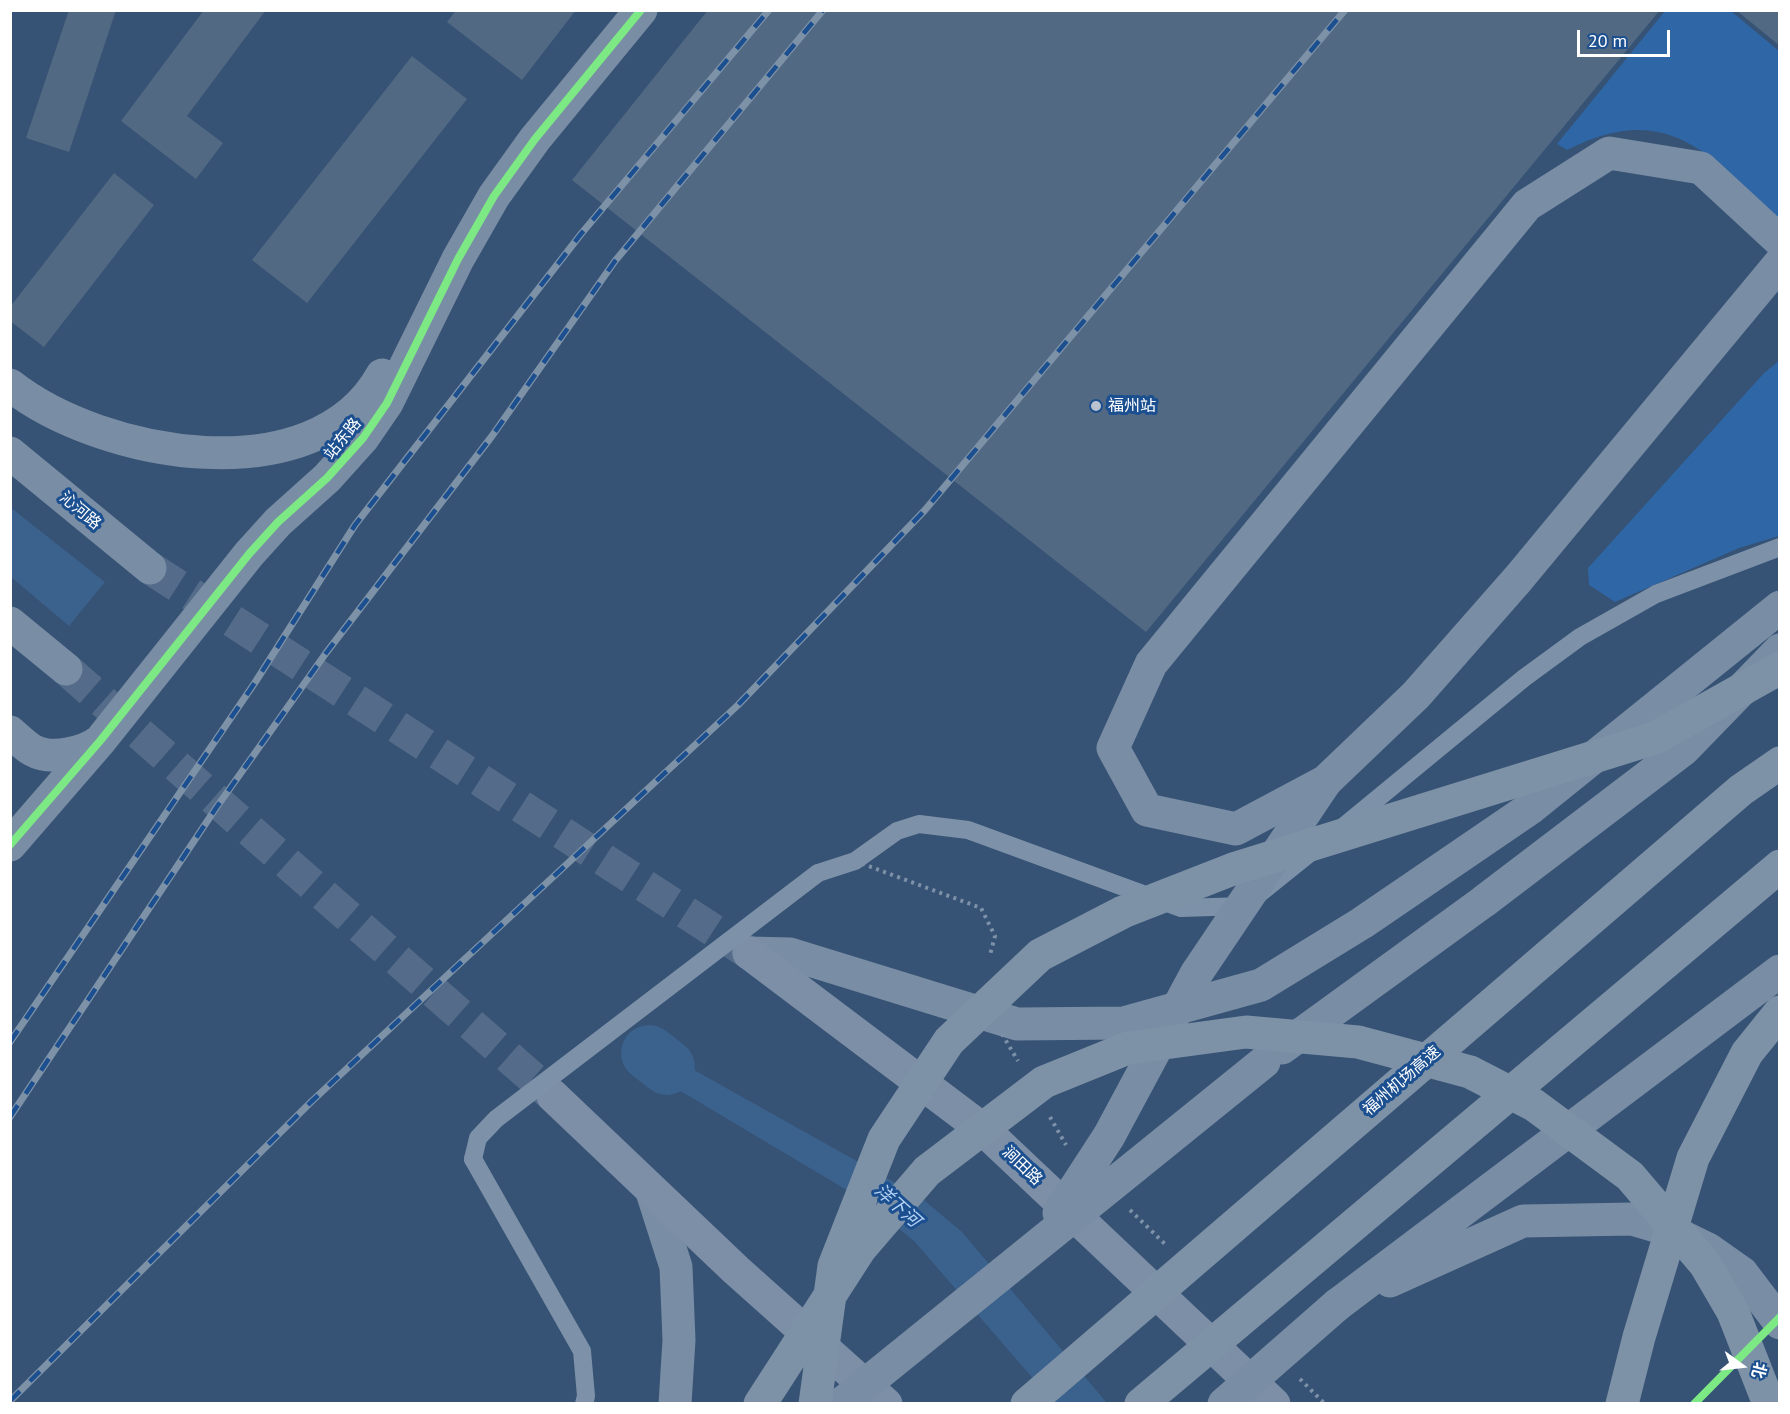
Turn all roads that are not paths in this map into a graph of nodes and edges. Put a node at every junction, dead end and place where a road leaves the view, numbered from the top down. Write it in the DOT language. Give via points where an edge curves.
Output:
graph roads {
  1 [pos="641,10"];
  2 [pos="535,139"];
  3 [pos="1779,241"];
  4 [pos="1779,263"];
  5 [pos="10,385"];
  6 [pos="10,453"];
  7 [pos="1779,547"];
  8 [pos="150,568"];
  9 [pos="1779,608"];
  10 [pos="10,623"];
  11 [pos="1779,650"];
  12 [pos="1779,668"];
  13 [pos="66,669"];
  14 [pos="100,741"];
  15 [pos="22,742"];
  16 [pos="1779,763"];
  17 [pos="1326,781"];
  18 [pos="36,815"];
  19 [pos="10,845"];
  20 [pos="1779,866"];
  21 [pos="1779,971"];
  22 [pos="1779,1012"];
  23 [pos="553,1096"];
  24 [pos="652,1192"];
  25 [pos="1044,1237"];
  26 [pos="1337,1305"];
  27 [pos="1779,1323"];
  28 [pos="584,1404"];
  29 [pos="675,1404"];
  30 [pos="760,1404"];
  31 [pos="814,1404"];
  32 [pos="840,1404"];
  33 [pos="886,1404"];
  34 [pos="1027,1404"];
  35 [pos="1141,1404"];
  36 [pos="1224,1404"];
  37 [pos="1274,1404"];
  38 [pos="1622,1404"];
  39 [pos="1769,1404"];
  1 -- 2 [label="main road, 站东路"];
  2 -- 5 [label="main road" via="474,202 376,385 335,426 288,445 261,450 219,453 180,449 99,432 58,415"];
  2 -- 14 [label="main road, 站东路" via="476,227 387,403 363,438 249,554"];
  3 -- 17 [label="main road" via="1701,168 1609,153 1527,205 1151,664 1113,748 1147,810 1236,829"];
  4 -- 17 [label="main road" via="1443,667"];
  6 -- 8 [label="main road, 沁河路"];
  7 -- 28 [label="lane, bridge" via="1656,594 1580,638 1524,678 1244,906 1181,908 968,830 919,824 897,831 855,861 818,873 496,1119 478,1138 473,1158 582,1351"];
  9 -- 37 [label="main road, 涧田路" via="1532,807 1362,923 1261,985 1124,1023 1017,1024 790,954 749,953 986,1131"];
  10 -- 13 [label="main road"];
  11 -- 25 [label="main road, bridge" via="1684,749 1264,1062"];
  12 -- 31 [label="highway, bridge" via="1655,738 1233,868 1123,912 1040,955 949,1041 884,1138 834,1266"];
  14 -- 15 [label="main road" via="79,752 49,754"];
  14 -- 18 [label="main road, 站东路"];
  15 -- 18 [label="main road" via="41,782"];
  16 -- 34 [label="highway, 福州机场高速, bridge" via="1740,790"];
  17 -- 25 [label="main road, bridge" via="1196,974 1109,1136"];
  18 -- 19 [label="main road, 站东路"];
  20 -- 35 [label="highway, bridge"];
  21 -- 26 [label="main road"];
  22 -- 38 [label="highway, bridge" via="1747,1053 1693,1158"];
  23 -- 24 [label="main road"];
  24 -- 29 [label="main road" via="676,1267 679,1340"];
  24 -- 33 [label="main road"];
  25 -- 32 [label="main road, bridge"];
  26 -- 27 [label="main road" via="1522,1221 1632,1219 1669,1230 1708,1249 1742,1273"];
  26 -- 36 [label="main road, bridge"];
  30 -- 39 [label="highway, bridge" via="860,1249 936,1164 1044,1082 1128,1048 1246,1032 1358,1042 1470,1072 1534,1106 1630,1176 1705,1263 1733,1312"];
}
